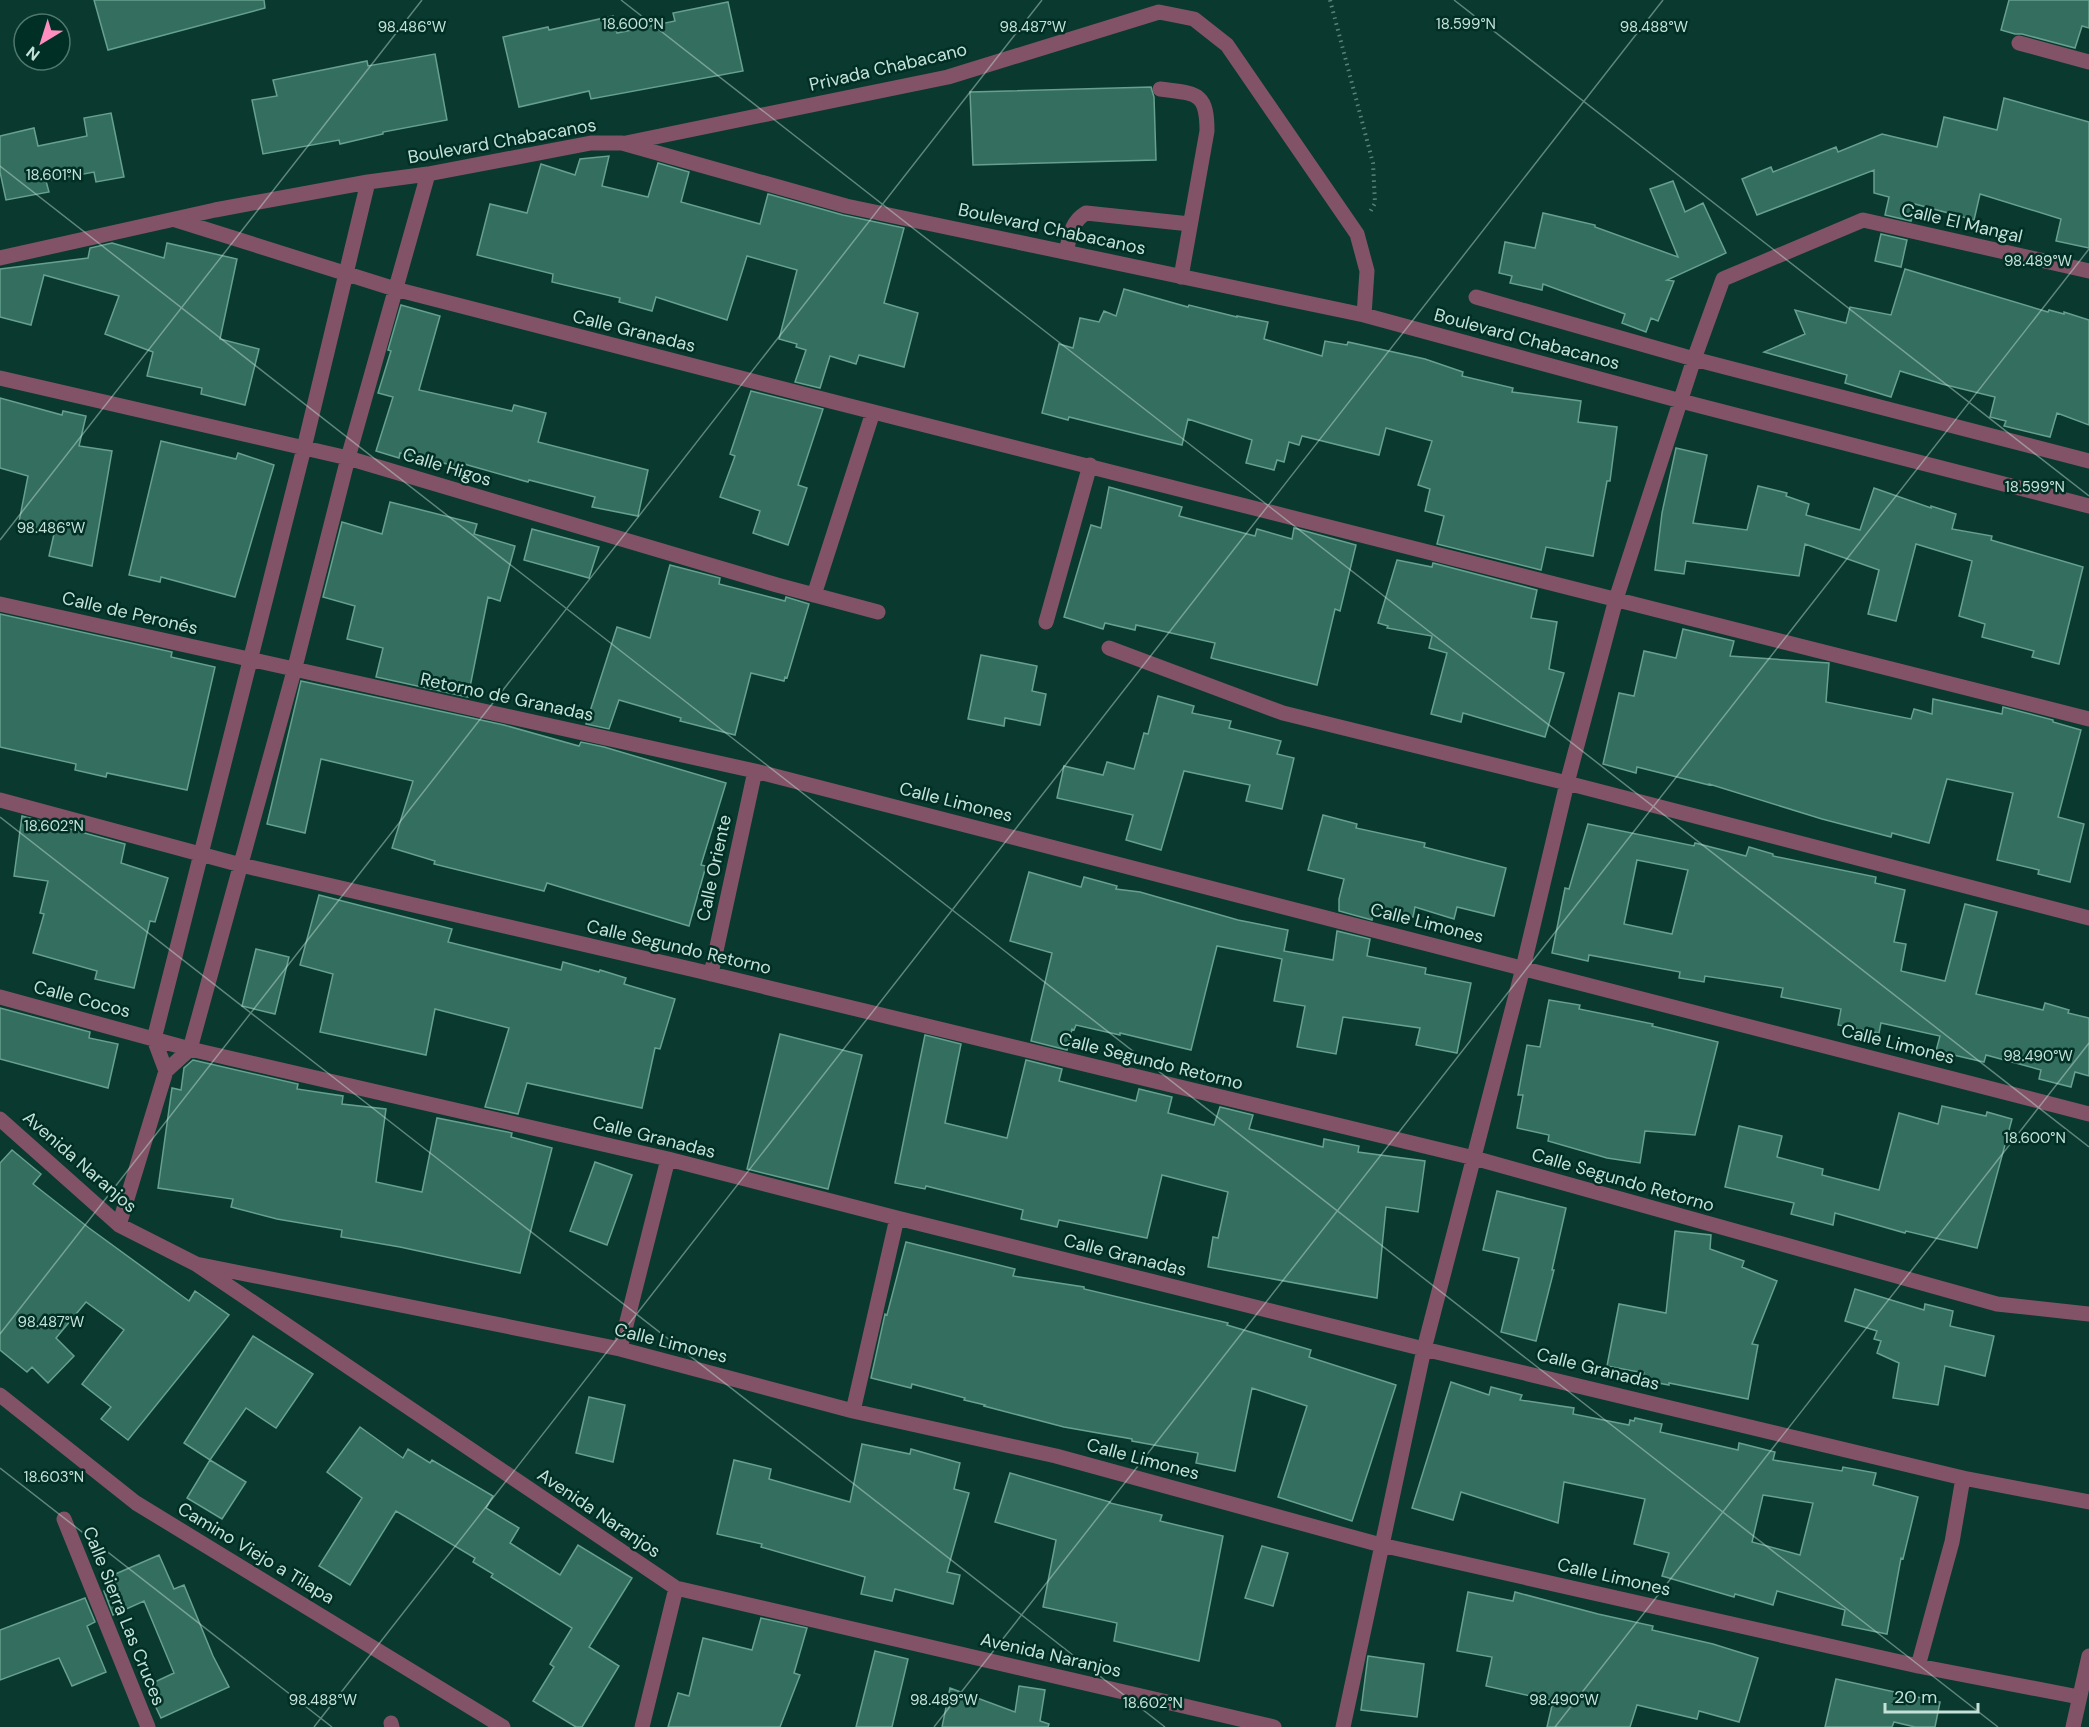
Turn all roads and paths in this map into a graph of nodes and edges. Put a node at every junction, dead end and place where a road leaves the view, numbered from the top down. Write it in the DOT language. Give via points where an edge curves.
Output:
graph roads {
  1 [pos="1330,0"];
  2 [pos="2019,43"];
  3 [pos="2089,62"];
  4 [pos="1160,89"];
  5 [pos="622,143"];
  6 [pos="428,174"];
  7 [pos="368,182"];
  8 [pos="173,219"];
  9 [pos="1190,225"];
  10 [pos="1357,234"];
  11 [pos="1066,252"];
  12 [pos="0,258"];
  13 [pos="2089,271"];
  14 [pos="347,275"];
  15 [pos="1180,277"];
  16 [pos="395,289"];
  17 [pos="1476,297"];
  18 [pos="1364,315"];
  19 [pos="1695,359"];
  20 [pos="0,378"];
  21 [pos="1681,401"];
  22 [pos="873,412"];
  23 [pos="304,448"];
  24 [pos="348,458"];
  25 [pos="2089,461"];
  26 [pos="1090,465"];
  27 [pos="2089,506"];
  28 [pos="814,595"];
  29 [pos="1616,599"];
  30 [pos="0,604"];
  31 [pos="878,612"];
  32 [pos="1046,622"];
  33 [pos="1109,648"];
  34 [pos="251,661"];
  35 [pos="294,671"];
  36 [pos="2089,719"];
  37 [pos="755,771"];
  38 [pos="1567,783"];
  39 [pos="0,800"];
  40 [pos="201,856"];
  41 [pos="241,866"];
  42 [pos="2089,918"];
  43 [pos="1523,968"];
  44 [pos="711,974"];
  45 [pos="0,997"];
  46 [pos="154,1039"];
  47 [pos="190,1049"];
  48 [pos="166,1071"];
  49 [pos="2089,1114"];
  50 [pos="0,1119"];
  51 [pos="1473,1158"];
  52 [pos="668,1159"];
  53 [pos="897,1218"];
  54 [pos="119,1225"];
  55 [pos="196,1264"];
  56 [pos="2089,1314"];
  57 [pos="620,1349"];
  58 [pos="1424,1349"];
  59 [pos="0,1395"];
  60 [pos="853,1411"];
  61 [pos="1963,1478"];
  62 [pos="2089,1502"];
  63 [pos="64,1519"];
  64 [pos="1382,1545"];
  65 [pos="676,1588"];
  66 [pos="2089,1656"];
  67 [pos="1918,1666"];
  68 [pos="2079,1697"];
  69 [pos="148,1727"];
  70 [pos="503,1727"];
  71 [pos="642,1727"];
  72 [pos="1274,1727"];
  73 [pos="1343,1727"];
  74 [pos="2073,1727"];
  1 -- 10 [label="path" via="1373,163 1375,203"];
  2 -- 3 [label="street"];
  4 -- 9 [label="street" via="1191,93 1202,100 1207,110 1207,131"];
  5 -- 6 [label="street, Boulevard Chabacanos" via="591,143"];
  5 -- 10 [label="street, Privada Chabacano" via="948,76 1160,12 1194,19 1227,45"];
  5 -- 11 [label="street, Boulevard Chabacanos" via="846,206"];
  6 -- 7 [label="street, Boulevard Chabacanos"];
  6 -- 16 [label="street"];
  7 -- 8 [label="street, Boulevard Chabacanos"];
  7 -- 14 [label="street"];
  8 -- 12 [label="street, Boulevard Chabacanos"];
  8 -- 14 [label="street, Calle Granadas"];
  9 -- 11 [label="street" via="1086,213 1072,225"];
  9 -- 15 [label="street"];
  10 -- 18 [label="street" via="1367,271"];
  11 -- 15 [label="street, Boulevard Chabacanos"];
  13 -- 19 [label="street, Calle El Mangal" via="1863,220 1723,279"];
  14 -- 16 [label="street, Calle Granadas"];
  14 -- 23 [label="street"];
  15 -- 18 [label="street, Boulevard Chabacanos"];
  16 -- 22 [label="street, Calle Granadas"];
  16 -- 24 [label="street"];
  17 -- 19 [label="street, Boulevard Chabacanos"];
  18 -- 21 [label="street, Boulevard Chabacanos"];
  19 -- 21 [label="street"];
  19 -- 25 [label="street, Boulevard Chabacanos"];
  20 -- 23 [label="street, Calle Higos"];
  21 -- 27 [label="street, Boulevard Chabacanos"];
  21 -- 29 [label="street"];
  22 -- 26 [label="street, Calle Granadas"];
  22 -- 28 [label="street"];
  23 -- 24 [label="street, Calle Higos"];
  23 -- 34 [label="street"];
  24 -- 28 [label="street, Calle Higos"];
  24 -- 35 [label="street"];
  26 -- 29 [label="street"];
  26 -- 32 [label="street"];
  28 -- 31 [label="street, Calle Higos"];
  29 -- 36 [label="street"];
  29 -- 38 [label="street"];
  30 -- 34 [label="street, Calle de Peronés"];
  33 -- 38 [label="street" via="1283,713"];
  34 -- 35 [label="street, Retorno de Granadas"];
  34 -- 40 [label="street"];
  35 -- 37 [label="street, Retorno de Granadas"];
  35 -- 41 [label="street"];
  37 -- 43 [label="street, Calle Limones"];
  37 -- 44 [label="street, Calle Oriente"];
  38 -- 42 [label="street"];
  38 -- 43 [label="street"];
  39 -- 40 [label="street, Calle Segundo Retorno"];
  40 -- 41 [label="street, Calle Segundo Retorno"];
  40 -- 46 [label="street"];
  41 -- 44 [label="street, Calle Segundo Retorno"];
  41 -- 47 [label="street"];
  43 -- 49 [label="street, Calle Limones"];
  43 -- 51 [label="street"];
  44 -- 51 [label="street, Calle Segundo Retorno"];
  45 -- 46 [label="street, Calle Cocos"];
  46 -- 47 [label="street, Calle Granadas"];
  46 -- 48 [label="street"];
  47 -- 48 [label="street"];
  47 -- 52 [label="street, Calle Granadas"];
  48 -- 54 [label="street"];
  50 -- 54 [label="street, Avenida Naranjos"];
  51 -- 56 [label="street, Calle Segundo Retorno" via="1996,1304"];
  51 -- 58 [label="street"];
  52 -- 53 [label="street, Calle Granadas"];
  52 -- 57 [label="street"];
  53 -- 58 [label="street, Calle Granadas"];
  53 -- 60 [label="street"];
  54 -- 55 [label="street, Avenida Naranjos"];
  55 -- 57 [label="street, Calle Limones"];
  55 -- 65 [label="street, Avenida Naranjos"];
  57 -- 60 [label="street, Calle Limones"];
  58 -- 61 [label="street, Calle Granadas"];
  58 -- 64 [label="street"];
  59 -- 70 [label="street, Camino Viejo a Tilapa" via="136,1503"];
  60 -- 64 [label="street, Calle Limones" via="1056,1456"];
  61 -- 62 [label="street, Calle Granadas"];
  61 -- 67 [label="street" via="1952,1542"];
  63 -- 69 [label="street, Calle Sierra Las Cruces"];
  64 -- 67 [label="street, Calle Limones"];
  64 -- 73 [label="street"];
  65 -- 71 [label="street"];
  65 -- 72 [label="street, Avenida Naranjos"];
  66 -- 68 [label="street"];
  67 -- 68 [label="street, Calle Limones"];
  68 -- 74 [label="street"];
}
